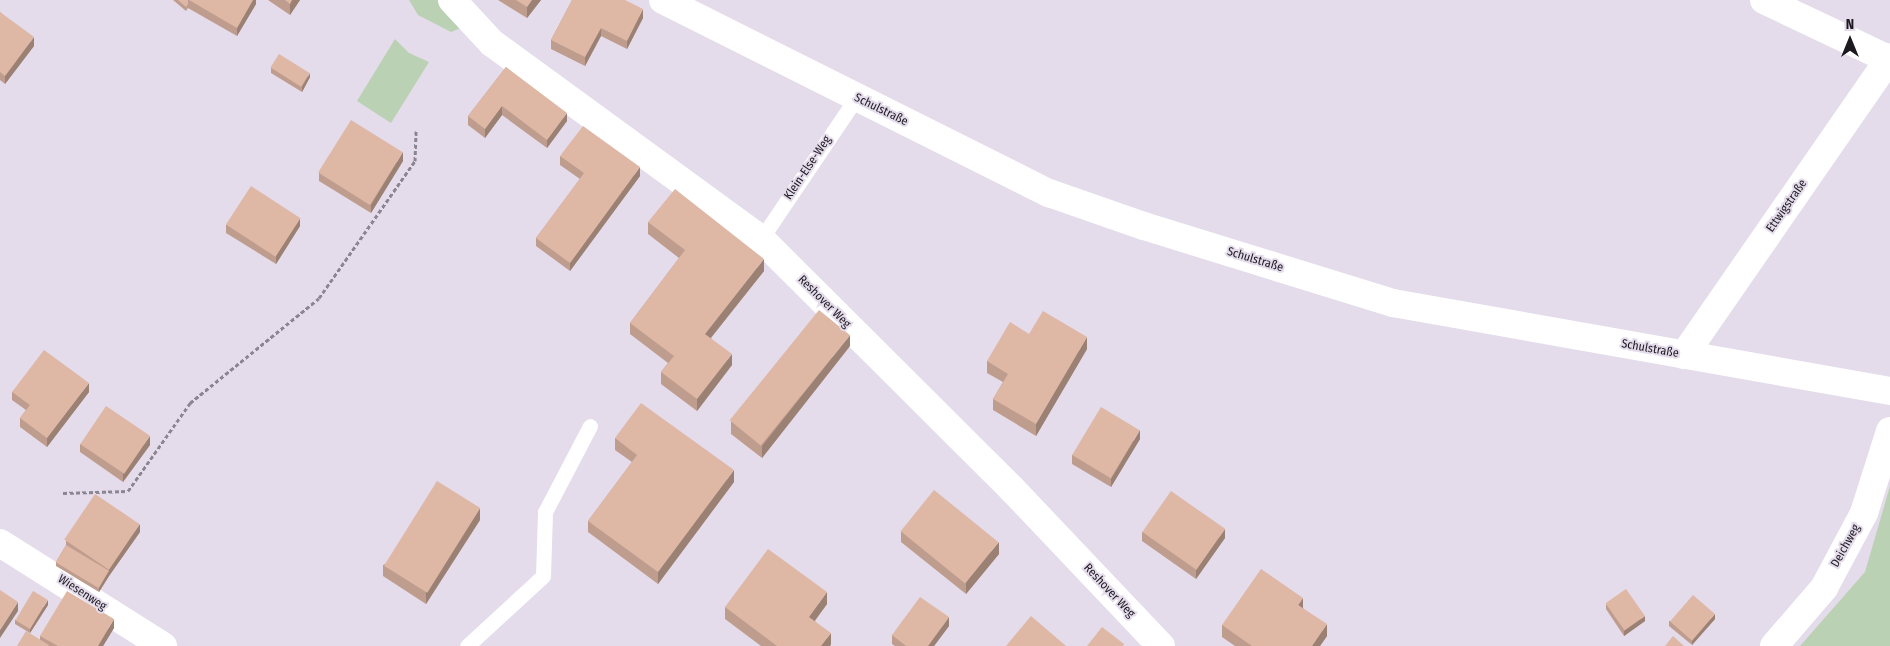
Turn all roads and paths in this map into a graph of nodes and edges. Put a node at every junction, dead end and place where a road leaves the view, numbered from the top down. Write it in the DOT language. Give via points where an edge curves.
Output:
graph roads {
  1 [pos="452,0"];
  2 [pos="663,0"];
  3 [pos="1764,0"];
  4 [pos="1889,58"];
  5 [pos="856,98"];
  6 [pos="416,131"];
  7 [pos="761,239"];
  8 [pos="1684,355"];
  9 [pos="1890,391"];
  10 [pos="590,426"];
  11 [pos="1890,431"];
  12 [pos="62,493"];
  13 [pos="0,543"];
  14 [pos="163,646"];
  15 [pos="467,646"];
  16 [pos="1161,646"];
  17 [pos="1774,646"];
  1 -- 7 [label="street, Reshover Weg" via="492,43"];
  2 -- 5 [label="street, Schulstraße"];
  3 -- 4 [label="street"];
  4 -- 8 [label="street, Ettwigstraße"];
  5 -- 7 [label="lane, Klein-Else-Weg"];
  5 -- 8 [label="street, Schulstraße" via="1049,193 1356,292 1394,303"];
  6 -- 12 [label="path" via="415,161 319,298 190,402 128,491"];
  7 -- 16 [label="street, Reshover Weg" via="1011,488"];
  8 -- 9 [label="street, Schulstraße"];
  10 -- 15 [label="lane" via="545,512 543,576"];
  11 -- 17 [label="street, Deichweg" via="1864,513 1824,588"];
  13 -- 14 [label="street, Wiesenweg"];
}
